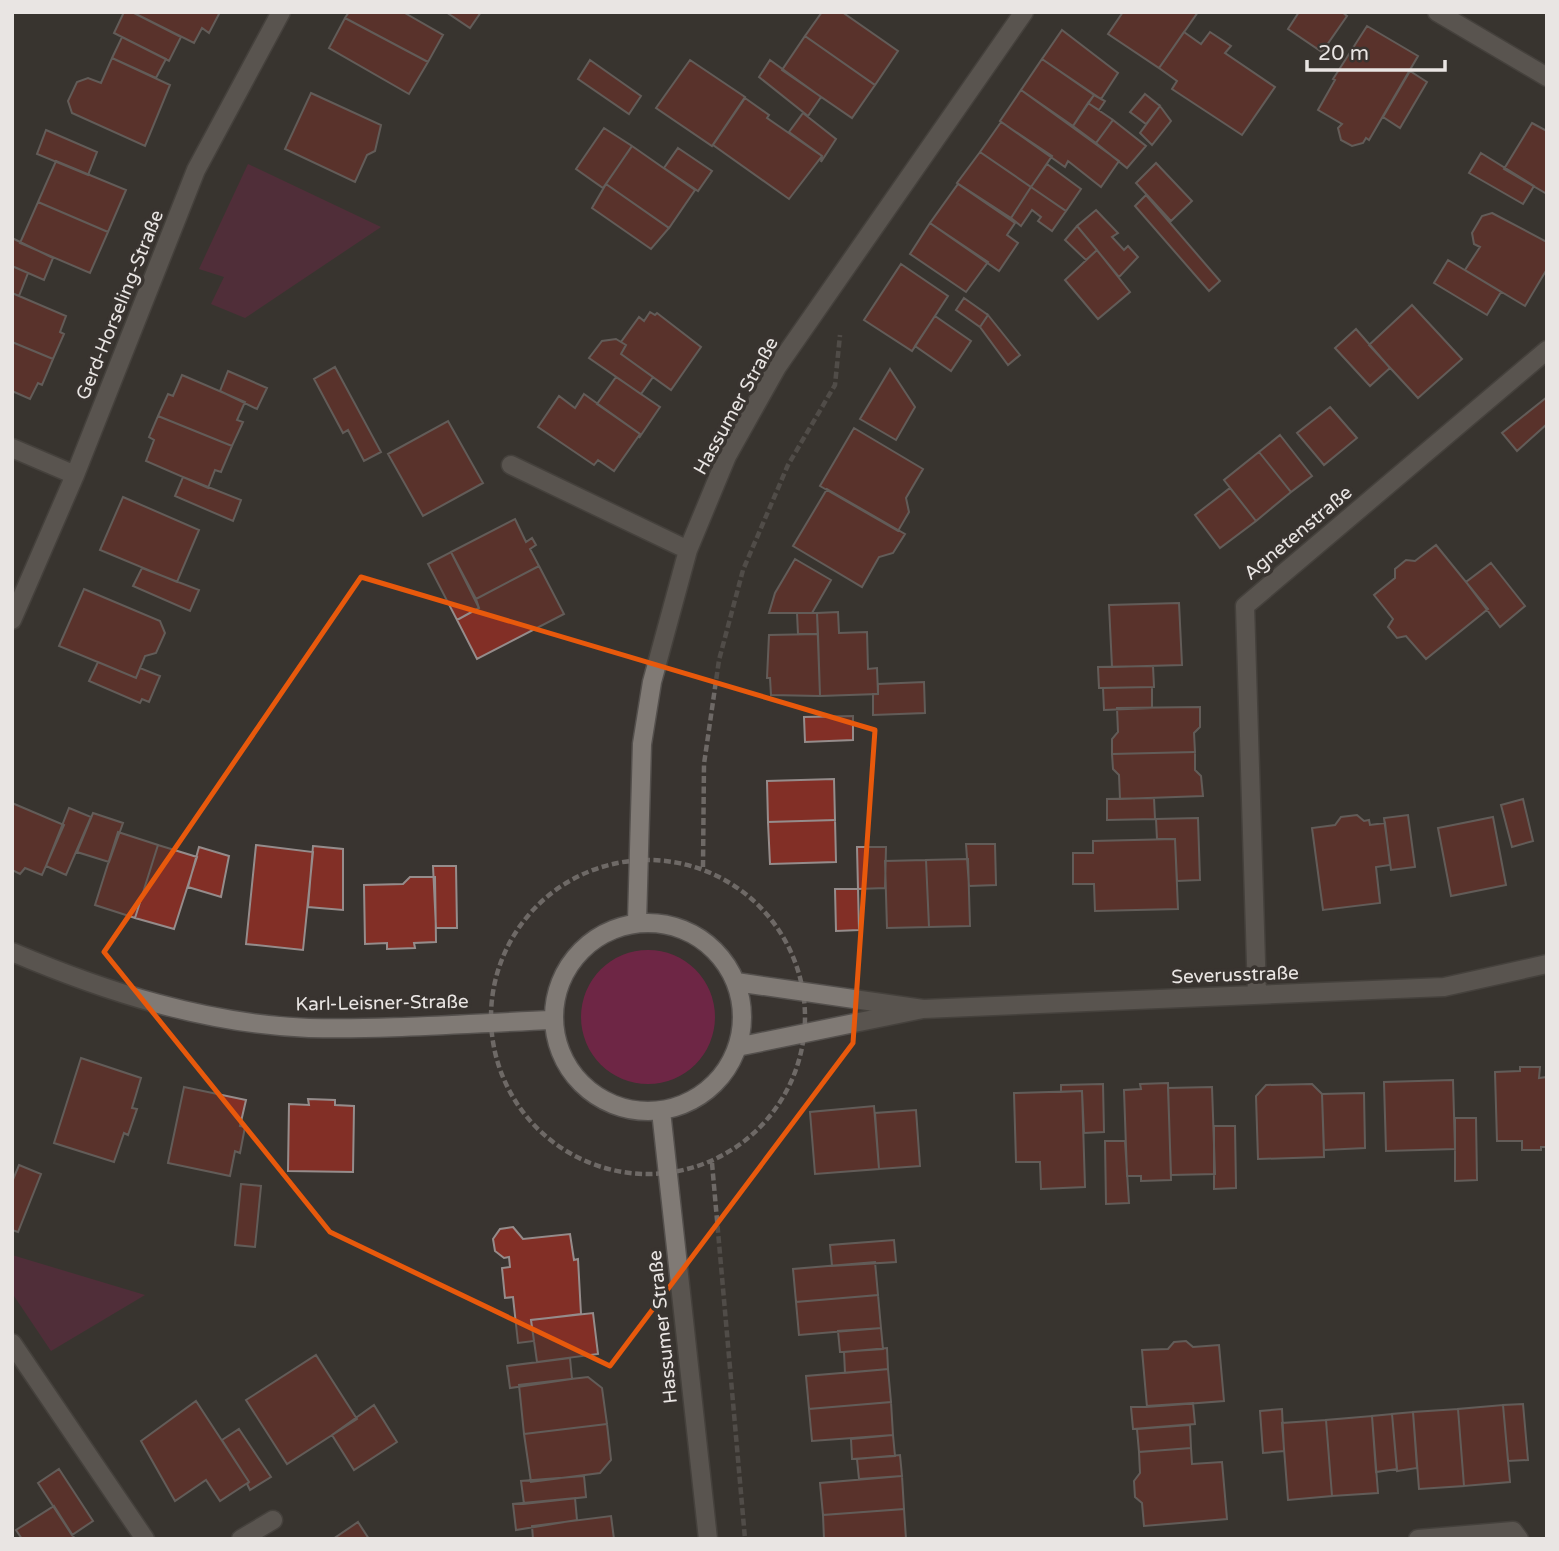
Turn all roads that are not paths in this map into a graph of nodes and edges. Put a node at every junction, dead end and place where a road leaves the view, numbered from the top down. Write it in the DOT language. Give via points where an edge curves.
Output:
graph roads {
  1 [pos="281,12"];
  2 [pos="1024,12"];
  3 [pos="1437,12"];
  4 [pos="1547,77"];
  5 [pos="1547,350"];
  6 [pos="12,448"];
  7 [pos="511,465"];
  8 [pos="75,475"];
  9 [pos="688,550"];
  10 [pos="12,620"];
  11 [pos="637,922"];
  12 [pos="12,952"];
  13 [pos="1547,964"];
  14 [pos="736,982"];
  15 [pos="1257,995"];
  16 [pos="923,1009"];
  17 [pos="553,1020"];
  18 [pos="737,1047"];
  19 [pos="661,1111"];
  20 [pos="12,1343"];
  21 [pos="273,1520"];
  22 [pos="145,1539"];
  23 [pos="241,1539"];
  24 [pos="708,1539"];
  25 [pos="1419,1539"];
  26 [pos="1519,1539"];
  1 -- 8 [label="street, Gerd-Horseling-Straße" via="196,170"];
  2 -- 9 [label="street, Hassumer Straße" via="777,367 727,456"];
  3 -- 4 [label="street"];
  5 -- 15 [label="street, Agnetenstraße" via="1245,606"];
  6 -- 8 [label="street"];
  7 -- 9 [label="street"];
  8 -- 10 [label="street, Gerd-Horseling-Straße"];
  9 -- 11 [label="street, Hassumer Straße" via="652,682 644,732"];
  11 -- 14 [label="street" via="686,930 707,943"];
  11 -- 17 [label="street" via="610,929 586,945 568,966 556,992"];
  12 -- 17 [label="street, Karl-Leisner-Straße" via="84,982 193,1013 308,1028"];
  13 -- 15 [label="street, Severusstraße" via="1444,987"];
  14 -- 16 [label="street, Severusstraße"];
  14 -- 18 [label="street" via="743,1015"];
  15 -- 16 [label="street, Severusstraße"];
  16 -- 18 [label="street, Severusstraße"];
  17 -- 19 [label="street" via="560,1051 576,1078 592,1092 629,1110"];
  18 -- 19 [label="street" via="726,1070 708,1090 686,1104"];
  19 -- 24 [label="street, Hassumer Straße"];
  20 -- 22 [label="street"];
  21 -- 23 [label="street"];
  25 -- 26 [label="street" via="1513,1531"];
}
